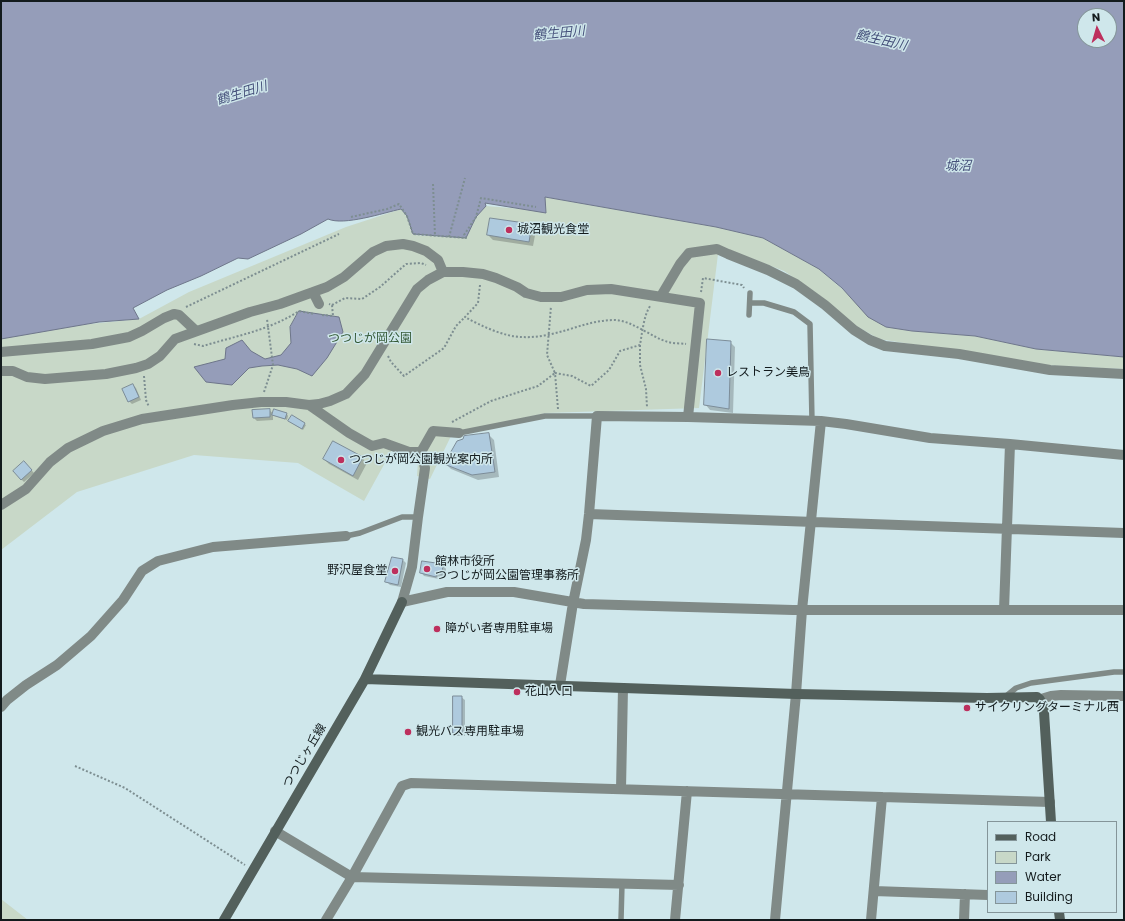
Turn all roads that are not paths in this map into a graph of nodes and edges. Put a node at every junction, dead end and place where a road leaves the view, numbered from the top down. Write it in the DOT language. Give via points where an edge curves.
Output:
graph roads {
  1 [pos="443,272"];
  2 [pos="312,292"];
  3 [pos="750,293"];
  4 [pos="661,296"];
  5 [pos="750,303"];
  6 [pos="319,304"];
  7 [pos="749,315"];
  8 [pos="196,331"];
  9 [pos="1,352"];
  10 [pos="1,371"];
  11 [pos="1124,374"];
  12 [pos="309,405"];
  13 [pos="597,416"];
  14 [pos="688,417"];
  15 [pos="816,421"];
  16 [pos="459,433"];
  17 [pos="1010,444"];
  18 [pos="421,452"];
  19 [pos="1124,455"];
  20 [pos="1,505"];
  21 [pos="589,514"];
  22 [pos="418,517"];
  23 [pos="811,522"];
  24 [pos="1007,529"];
  25 [pos="1124,533"];
  26 [pos="346,536"];
  27 [pos="402,602"];
  28 [pos="573,603"];
  29 [pos="802,610"];
  30 [pos="1004,610"];
  31 [pos="1124,610"];
  32 [pos="1124,672"];
  33 [pos="365,679"];
  34 [pos="560,685"];
  35 [pos="623,688"];
  36 [pos="796,694"];
  37 [pos="1124,696"];
  38 [pos="1004,698"];
  39 [pos="1041,699"];
  40 [pos="1,708"];
  41 [pos="621,789"];
  42 [pos="687,791"];
  43 [pos="786,794"];
  44 [pos="882,797"];
  45 [pos="1050,802"];
  46 [pos="1051,821"];
  47 [pos="275,831"];
  48 [pos="352,877"];
  49 [pos="622,884"];
  50 [pos="679,885"];
  51 [pos="874,891"];
  52 [pos="965,894"];
  53 [pos="987,895"];
  54 [pos="224,920"];
  55 [pos="326,920"];
  56 [pos="621,920"];
  57 [pos="675,920"];
  58 [pos="775,920"];
  59 [pos="871,920"];
  60 [pos="964,920"];
  1 -- 2 [label="street" via="438,260 426,250 403,244 386,246 373,252 344,277"];
  1 -- 4 [label="street" via="478,273 508,282 526,293 552,298 587,290 611,289"];
  1 -- 12 [label="street" via="417,289 365,374 346,394 330,401"];
  2 -- 6 [label="street"];
  2 -- 8 [label="street"];
  3 -- 5 [label="lane"];
  4 -- 11 [label="street" via="689,253 717,249 796,284 854,330 885,346 959,354 1050,370"];
  4 -- 14 [label="street" via="700,303"];
  5 -- 7 [label="lane"];
  5 -- 15 [label="lane" via="760,302 794,312 810,324"];
  8 -- 9 [label="street" via="179,315 174,314 129,337 92,344"];
  8 -- 10 [label="street" via="175,339 160,356 143,365 106,374 45,379 27,377 13,371"];
  12 -- 18 [label="street" via="372,446 384,442 409,452"];
  12 -- 20 [label="street" via="261,402 153,417 103,430 68,448 50,462 26,489"];
  13 -- 14 [label="street"];
  13 -- 16 [label="lane" via="545,416"];
  13 -- 21 [label="street"];
  14 -- 15 [label="street"];
  15 -- 17 [label="street" via="930,438"];
  15 -- 23 [label="street"];
  16 -- 18 [label="street" via="433,431"];
  17 -- 19 [label="street"];
  17 -- 24 [label="street"];
  18 -- 22 [label="street" via="425,468"];
  21 -- 23 [label="street"];
  21 -- 28 [label="street"];
  22 -- 26 [label="lane" via="402,517"];
  22 -- 27 [label="street" via="412,567"];
  23 -- 24 [label="street"];
  23 -- 29 [label="street"];
  24 -- 25 [label="street"];
  24 -- 30 [label="street"];
  26 -- 40 [label="street" via="213,547 158,561 142,571 123,600 91,636 57,665 7,700"];
  27 -- 28 [label="street" via="447,592 514,592"];
  27 -- 33 [label="street, つつじヶ丘線"];
  28 -- 29 [label="street"];
  28 -- 34 [label="street"];
  29 -- 30 [label="street"];
  29 -- 36 [label="street"];
  30 -- 31 [label="street"];
  32 -- 38 [label="lane" via="1030,683 1016,688"];
  33 -- 34 [label="street"];
  33 -- 47 [label="street, つつじヶ丘線"];
  34 -- 35 [label="street"];
  35 -- 36 [label="street"];
  35 -- 41 [label="street"];
  36 -- 38 [label="street"];
  36 -- 43 [label="street"];
  37 -- 39 [label="street" via="1061,695"];
  38 -- 39 [label="street"];
  39 -- 45 [label="street"];
  41 -- 42 [label="street"];
  41 -- 48 [label="street" via="411,783 402,786"];
  42 -- 43 [label="street"];
  42 -- 50 [label="street"];
  43 -- 44 [label="street"];
  43 -- 58 [label="street"];
  44 -- 45 [label="street"];
  44 -- 51 [label="street"];
  45 -- 46 [label="street"];
  47 -- 48 [label="street"];
  47 -- 54 [label="street, つつじヶ丘線"];
  48 -- 49 [label="street"];
  48 -- 55 [label="street"];
  49 -- 50 [label="street"];
  49 -- 56 [label="lane"];
  50 -- 57 [label="street"];
  51 -- 52 [label="street"];
  51 -- 59 [label="street"];
  52 -- 53 [label="street"];
  52 -- 60 [label="street"];
}
